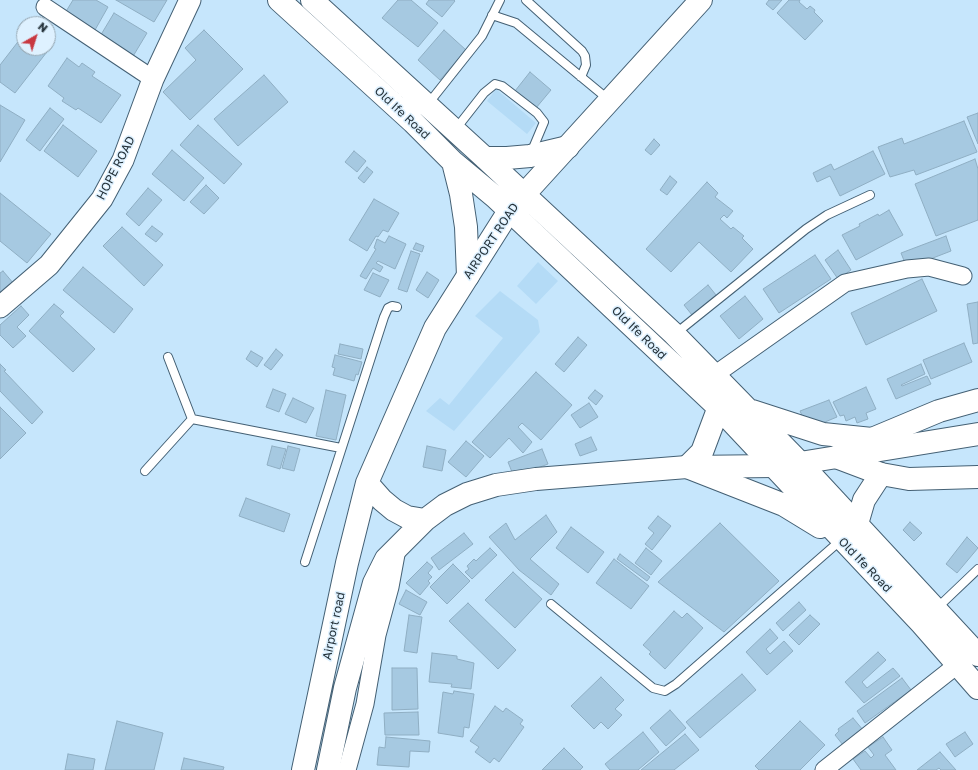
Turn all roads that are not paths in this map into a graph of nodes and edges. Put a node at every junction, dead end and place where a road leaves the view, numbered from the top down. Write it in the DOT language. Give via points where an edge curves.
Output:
graph roads {
  1 [pos="190,0"];
  2 [pos="279,0"];
  3 [pos="312,0"];
  4 [pos="500,0"];
  5 [pos="526,0"];
  6 [pos="702,0"];
  7 [pos="45,7"];
  8 [pos="492,15"];
  9 [pos="581,77"];
  10 [pos="154,79"];
  11 [pos="610,101"];
  12 [pos="427,105"];
  13 [pos="455,130"];
  14 [pos="568,147"];
  15 [pos="530,156"];
  16 [pos="485,158"];
  17 [pos="453,162"];
  18 [pos="524,195"];
  19 [pos="870,195"];
  20 [pos="509,211"];
  21 [pos="468,276"];
  22 [pos="963,276"];
  23 [pos="0,307"];
  24 [pos="396,307"];
  25 [pos="674,334"];
  26 [pos="168,358"];
  27 [pos="719,391"];
  28 [pos="978,400"];
  29 [pos="745,408"];
  30 [pos="192,418"];
  31 [pos="978,434"];
  32 [pos="872,439"];
  33 [pos="341,448"];
  34 [pos="836,457"];
  35 [pos="800,463"];
  36 [pos="774,466"];
  37 [pos="687,467"];
  38 [pos="145,471"];
  39 [pos="881,474"];
  40 [pos="978,477"];
  41 [pos="367,483"];
  42 [pos="425,520"];
  43 [pos="857,524"];
  44 [pos="841,540"];
  45 [pos="397,549"];
  46 [pos="305,562"];
  47 [pos="978,569"];
  48 [pos="551,604"];
  49 [pos="936,608"];
  50 [pos="978,655"];
  51 [pos="957,665"];
  52 [pos="978,688"];
  53 [pos="303,770"];
  54 [pos="328,770"];
  55 [pos="347,770"];
  56 [pos="824,770"];
  1 -- 10 [label="street, HOPE ROAD"];
  2 -- 17 [label="main road, Old Ife Road" via="413,122"];
  3 -- 12 [label="main road, Old Ife Road"];
  4 -- 8 [label="lane"];
  5 -- 9 [label="lane" via="582,51 586,65"];
  6 -- 11 [label="main road, AIRPORT ROAD"];
  7 -- 10 [label="street"];
  8 -- 9 [label="lane" via="516,23"];
  8 -- 12 [label="lane" via="482,36"];
  9 -- 11 [label="lane"];
  10 -- 23 [label="street, HOPE ROAD" via="134,135 102,199 50,265"];
  11 -- 14 [label="main road, AIRPORT ROAD"];
  12 -- 13 [label="main road, Old Ife Road"];
  13 -- 15 [label="lane" via="484,93 495,84 502,86 537,113 544,122"];
  13 -- 16 [label="main road, Old Ife Road"];
  14 -- 15 [label="main road"];
  14 -- 18 [label="main road, AIRPORT ROAD"];
  15 -- 16 [label="main road"];
  16 -- 18 [label="main road, Old Ife Road"];
  17 -- 20 [label="main road, Old Ife Road"];
  17 -- 21 [label="main road" via="466,227"];
  18 -- 20 [label="main road, AIRPORT ROAD"];
  18 -- 25 [label="main road, Old Ife Road"];
  19 -- 25 [label="lane" via="827,215 806,229"];
  20 -- 21 [label="main road, AIRPORT ROAD"];
  20 -- 27 [label="main road, Old Ife Road"];
  21 -- 41 [label="main road, AIRPORT ROAD" via="435,328"];
  22 -- 27 [label="street" via="928,267 907,269 845,283"];
  24 -- 33 [label="lane" via="388,308 384,317"];
  25 -- 27 [label="main road, Old Ife Road"];
  26 -- 30 [label="lane"];
  27 -- 29 [label="main road, Old Ife Road"];
  27 -- 36 [label="main road, Old Ife Road"];
  27 -- 37 [label="main road" via="702,452"];
  28 -- 32 [label="main road" via="939,411"];
  29 -- 32 [label="main road" via="823,434"];
  29 -- 35 [label="main road, Old Ife Road"];
  30 -- 33 [label="lane"];
  30 -- 38 [label="lane"];
  31 -- 34 [label="main road"];
  32 -- 34 [label="main road"];
  33 -- 46 [label="lane"];
  34 -- 35 [label="main road"];
  34 -- 39 [label="main road"];
  35 -- 36 [label="main road"];
  35 -- 43 [label="main road, Old Ife Road"];
  36 -- 37 [label="main road"];
  36 -- 44 [label="main road, Old Ife Road"];
  37 -- 42 [label="main road" via="536,479 496,485 467,494 445,505"];
  37 -- 44 [label="main road" via="784,505"];
  39 -- 40 [label="main road" via="910,479"];
  39 -- 43 [label="main road" via="864,500"];
  41 -- 42 [label="main road" via="394,510 407,517"];
  41 -- 53 [label="main road, Airport road" via="347,563"];
  42 -- 45 [label="main road, Airport road"];
  43 -- 49 [label="main road, Old Ife Road"];
  44 -- 48 [label="lane" via="665,691 653,688"];
  44 -- 51 [label="main road, Old Ife Road" via="922,624"];
  45 -- 54 [label="main road, Airport road" via="386,560 374,582 345,688"];
  45 -- 55 [label="street" via="377,635 365,704"];
  47 -- 49 [label="lane"];
  49 -- 50 [label="main road, Old Ife Road"];
  51 -- 52 [label="main road, Old Ife Road"];
  51 -- 56 [label="street"];
}
